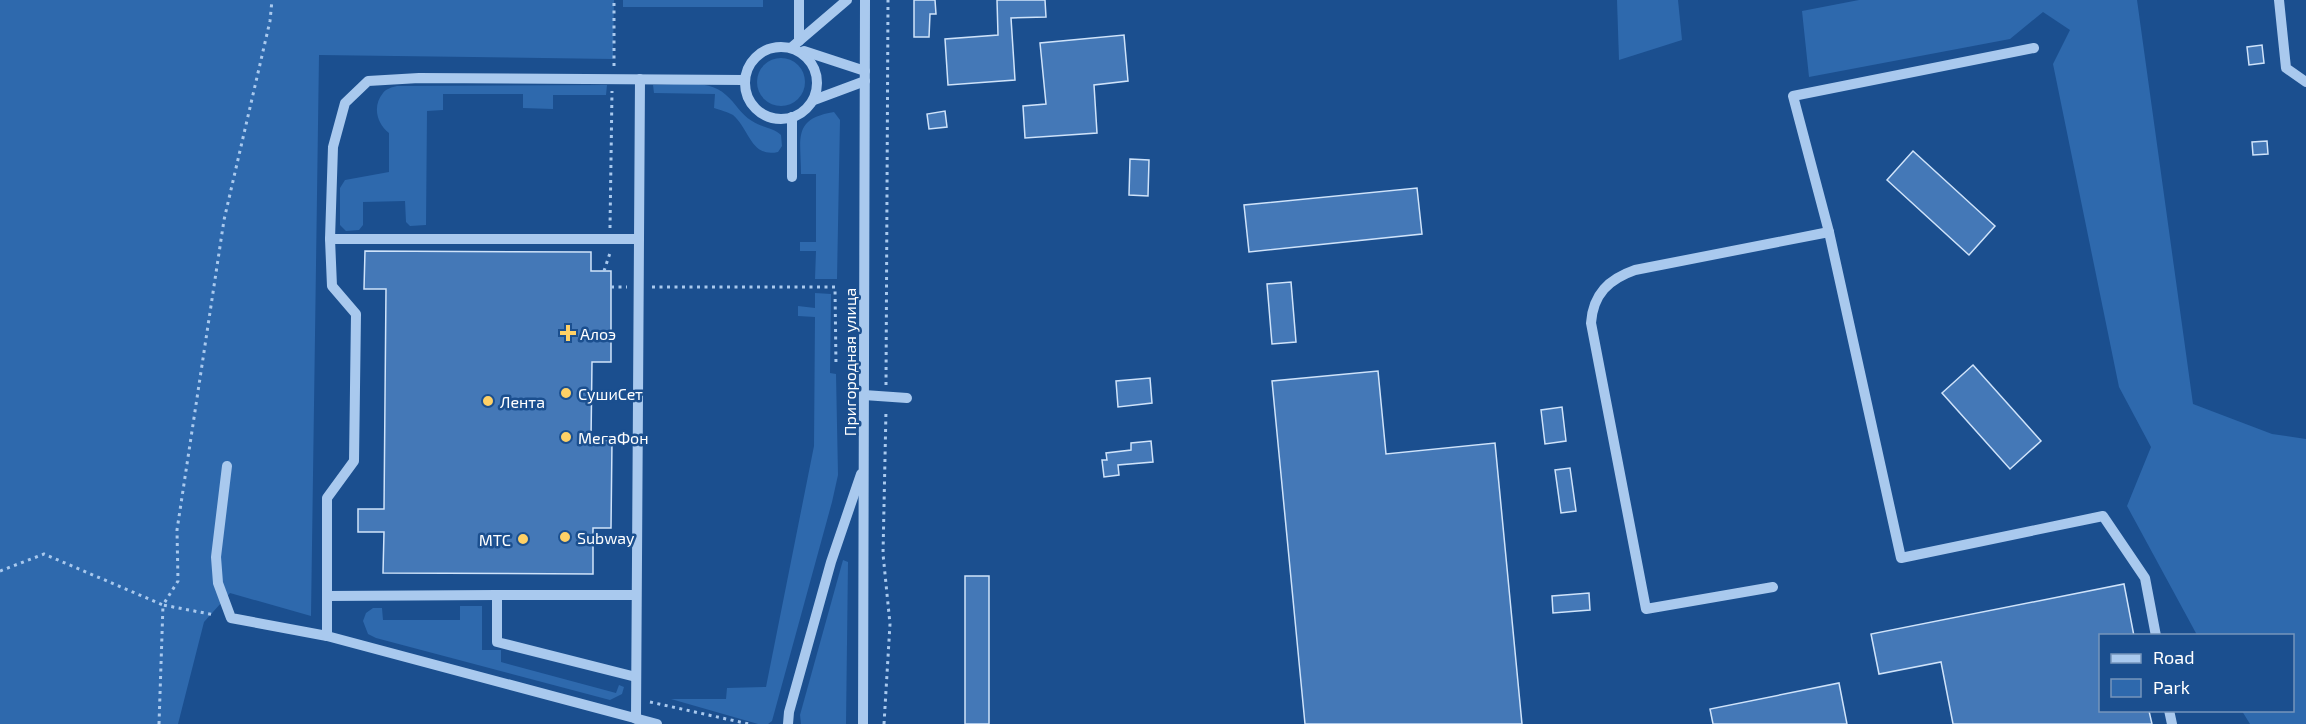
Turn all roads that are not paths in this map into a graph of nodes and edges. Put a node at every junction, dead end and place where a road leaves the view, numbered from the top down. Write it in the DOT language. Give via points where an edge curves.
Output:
graph roads {
  1 [pos="799,0"];
  2 [pos="847,0"];
  3 [pos="865,0"];
  4 [pos="2279,0"];
  5 [pos="795,44"];
  6 [pos="2034,48"];
  7 [pos="865,76"];
  8 [pos="640,79"];
  9 [pos="744,80"];
  10 [pos="2306,82"];
  11 [pos="814,100"];
  12 [pos="792,117"];
  13 [pos="792,177"];
  14 [pos="1829,232"];
  15 [pos="330,239"];
  16 [pos="639,239"];
  17 [pos="864,396"];
  18 [pos="907,398"];
  19 [pos="227,465"];
  20 [pos="864,465"];
  21 [pos="1773,587"];
  22 [pos="498,595"];
  23 [pos="636,595"];
  24 [pos="327,596"];
  25 [pos="2156,634"];
  26 [pos="327,636"];
  27 [pos="636,677"];
  28 [pos="636,719"];
  29 [pos="657,724"];
  30 [pos="788,724"];
  31 [pos="862,724"];
  1 -- 5 [label="street"];
  2 -- 5 [label="street"];
  3 -- 7 [label="street, Пригородная улица"];
  4 -- 10 [label="street" via="2286,68"];
  5 -- 7 [label="street"];
  5 -- 9 [label="street" via="770,46 751,59"];
  5 -- 11 [label="street" via="810,60 818,81"];
  6 -- 14 [label="street" via="1793,96"];
  7 -- 11 [label="street"];
  7 -- 17 [label="street, Пригородная улица"];
  8 -- 9 [label="street"];
  8 -- 15 [label="street" via="368,81 345,104 333,147"];
  8 -- 16 [label="street"];
  9 -- 12 [label="street" via="748,100 762,115 781,120"];
  11 -- 12 [label="street"];
  12 -- 13 [label="street"];
  14 -- 21 [label="street" via="1635,270 1608,285 1595,300 1592,312 1646,609"];
  14 -- 25 [label="street" via="1901,558 2103,516 2145,578"];
  15 -- 16 [label="street"];
  15 -- 24 [label="street" via="332,286 356,314 354,461 327,498"];
  16 -- 23 [label="street"];
  17 -- 18 [label="street"];
  17 -- 20 [label="street, Пригородная улица"];
  19 -- 26 [label="street" via="216,557 218,583 231,618"];
  20 -- 30 [label="street" via="831,562"];
  20 -- 31 [label="street, Пригородная улица"];
  22 -- 23 [label="street"];
  22 -- 24 [label="street"];
  22 -- 27 [label="street" via="498,642"];
  23 -- 27 [label="street"];
  24 -- 26 [label="street"];
  26 -- 28 [label="street"];
  27 -- 28 [label="street"];
  28 -- 29 [label="street"];
}
